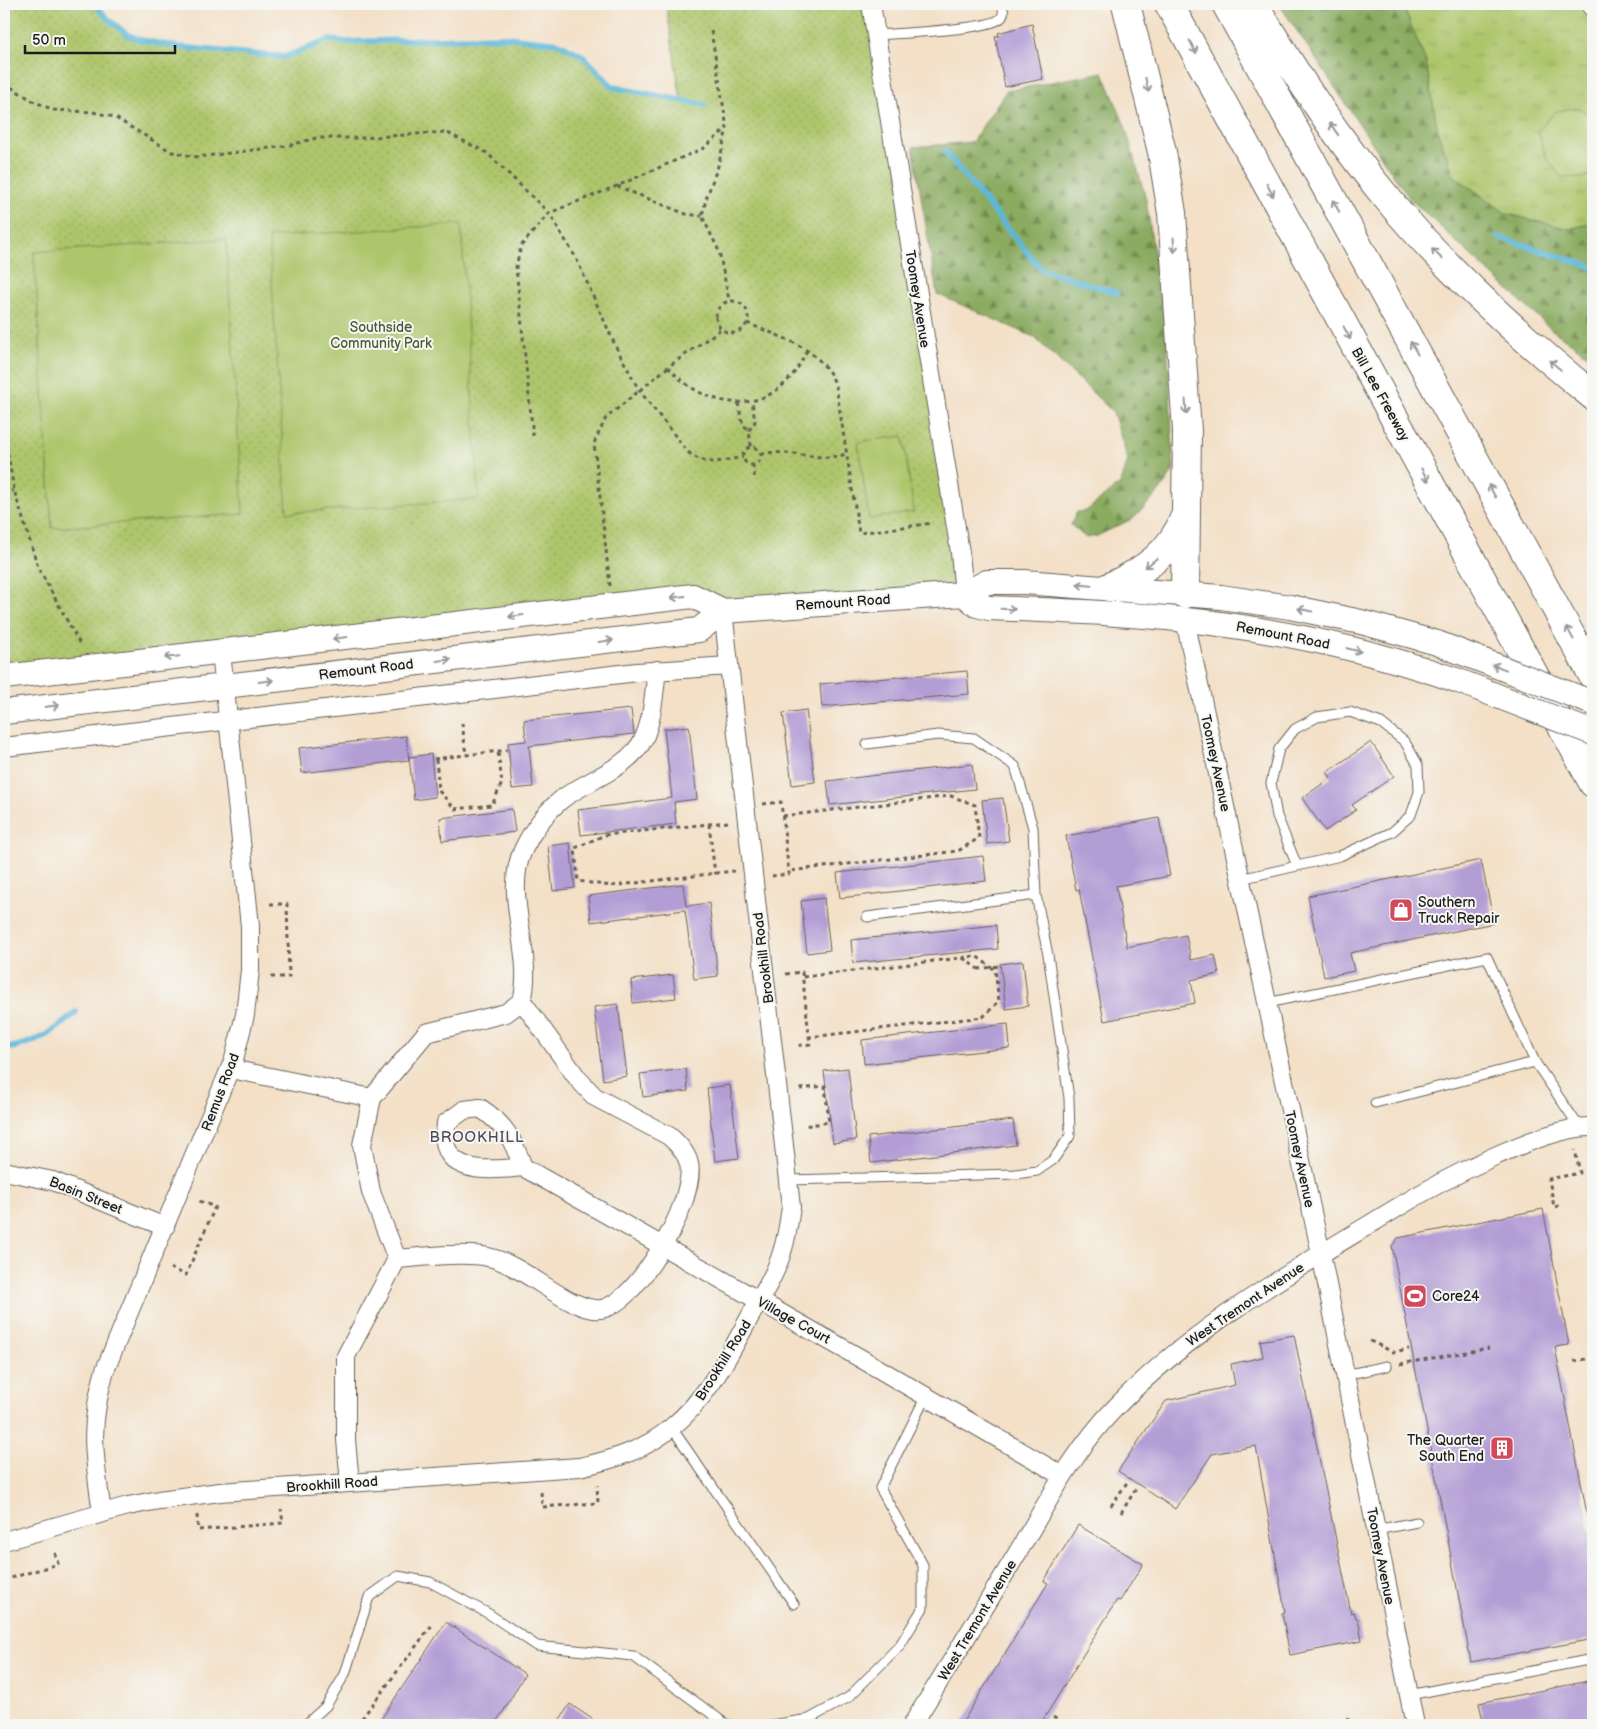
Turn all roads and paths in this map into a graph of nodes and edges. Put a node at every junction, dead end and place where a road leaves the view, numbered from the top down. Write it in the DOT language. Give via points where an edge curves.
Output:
graph roads {
  1 [pos="872,4"];
  2 [pos="1002,4"];
  3 [pos="1126,4"];
  4 [pos="1170,4"];
  5 [pos="1226,4"];
  6 [pos="1254,4"];
  7 [pos="1584,4"];
  8 [pos="1593,16"];
  9 [pos="711,31"];
  10 [pos="876,34"];
  11 [pos="4,83"];
  12 [pos="727,128"];
  13 [pos="617,186"];
  14 [pos="549,213"];
  15 [pos="702,216"];
  16 [pos="729,300"];
  17 [pos="747,323"];
  18 [pos="720,329"];
  19 [pos="807,349"];
  20 [pos="668,367"];
  21 [pos="639,390"];
  22 [pos="1593,396"];
  23 [pos="752,401"];
  24 [pos="738,403"];
  25 [pos="4,430"];
  26 [pos="750,430"];
  27 [pos="533,436"];
  28 [pos="751,446"];
  29 [pos="761,454"];
  30 [pos="846,454"];
  31 [pos="743,457"];
  32 [pos="753,465"];
  33 [pos="755,480"];
  34 [pos="14,490"];
  35 [pos="4,494"];
  36 [pos="1187,510"];
  37 [pos="934,523"];
  38 [pos="1109,587"];
  39 [pos="611,592"];
  40 [pos="964,594"];
  41 [pos="1185,607"];
  42 [pos="723,611"];
  43 [pos="221,652"];
  44 [pos="93,666"];
  45 [pos="729,666"];
  46 [pos="657,670"];
  47 [pos="1593,676"];
  48 [pos="4,677"];
  49 [pos="225,686"];
  50 [pos="1593,703"];
  51 [pos="4,712"];
  52 [pos="228,721"];
  53 [pos="462,723"];
  54 [pos="1593,733"];
  55 [pos="867,744"];
  56 [pos="4,748"];
  57 [pos="507,750"];
  58 [pos="498,751"];
  59 [pos="466,755"];
  60 [pos="1593,783"];
  61 [pos="762,804"];
  62 [pos="783,816"];
  63 [pos="728,822"];
  64 [pos="710,824"];
  65 [pos="1296,866"];
  66 [pos="789,871"];
  67 [pos="734,872"];
  68 [pos="715,874"];
  69 [pos="771,876"];
  70 [pos="1240,879"];
  71 [pos="1036,895"];
  72 [pos="270,904"];
  73 [pos="868,917"];
  74 [pos="963,958"];
  75 [pos="1000,966"];
  76 [pos="786,974"];
  77 [pos="271,977"];
  78 [pos="802,977"];
  79 [pos="522,1001"];
  80 [pos="1266,1003"];
  81 [pos="810,1037"];
  82 [pos="795,1046"];
  83 [pos="1535,1062"];
  84 [pos="231,1069"];
  85 [pos="800,1090"];
  86 [pos="372,1098"];
  87 [pos="1374,1103"];
  88 [pos="804,1126"];
  89 [pos="1586,1128"];
  90 [pos="1575,1150"];
  91 [pos="523,1168"];
  92 [pos="4,1171"];
  93 [pos="789,1180"];
  94 [pos="199,1201"];
  95 [pos="1559,1206"];
  96 [pos="165,1227"];
  97 [pos="663,1246"];
  98 [pos="1321,1254"];
  99 [pos="397,1259"];
  100 [pos="170,1268"];
  101 [pos="759,1301"];
  102 [pos="1370,1341"];
  103 [pos="1489,1348"];
  104 [pos="1408,1349"];
  105 [pos="1593,1358"];
  106 [pos="1574,1361"];
  107 [pos="1391,1366"];
  108 [pos="1345,1375"];
  109 [pos="926,1396"];
  110 [pos="672,1428"];
  111 [pos="1063,1476"];
  112 [pos="1128,1481"];
  113 [pos="350,1483"];
  114 [pos="597,1485"];
  115 [pos="1137,1487"];
  116 [pos="541,1492"];
  117 [pos="1111,1506"];
  118 [pos="281,1509"];
  119 [pos="102,1513"];
  120 [pos="1121,1513"];
  121 [pos="197,1515"];
  122 [pos="1417,1522"];
  123 [pos="1376,1530"];
  124 [pos="4,1541"];
  125 [pos="54,1549"];
  126 [pos="4,1580"];
  127 [pos="794,1604"];
  128 [pos="432,1625"];
  129 [pos="1593,1659"];
  130 [pos="1409,1695"];
  131 [pos="1053,1717"];
  132 [pos="1346,1718"];
  133 [pos="304,1725"];
  134 [pos="357,1725"];
  135 [pos="732,1725"];
  136 [pos="772,1725"];
  137 [pos="912,1725"];
  138 [pos="1066,1725"];
  139 [pos="1354,1725"];
  140 [pos="1415,1725"];
  1 -- 10 [label="street, Toomey Avenue"];
  2 -- 10 [label="lane" via="1004,13 992,24 954,30"];
  3 -- 36 [label="highway, one-way" via="1162,152 1172,213 1186,413"];
  4 -- 60 [label="highway, Bill Lee Freeway, one-way"];
  47 -- 5 [label="highway, one-way"];
  22 -- 6 [label="highway, one-way" via="1487,303 1392,204 1290,66"];
  7 -- 8 [label="lane"];
  9 -- 12 [label="path"];
  10 -- 40 [label="street, Toomey Avenue" via="960,552"];
  11 -- 14 [label="path" via="54,110 114,117 172,152 197,157 287,146 316,138 446,132 487,153"];
  12 -- 13 [label="path" via="704,148"];
  12 -- 15 [label="path"];
  13 -- 14 [label="path"];
  13 -- 15 [label="path" via="686,214"];
  14 -- 21 [label="path" via="576,258"];
  14 -- 27 [label="path" via="521,246 516,267"];
  15 -- 16 [label="path" via="719,251"];
  16 -- 17 [label="path" via="740,302 748,312"];
  16 -- 18 [label="path" via="716,312"];
  17 -- 18 [label="path" via="734,333"];
  17 -- 19 [label="path"];
  18 -- 20 [label="path"];
  19 -- 23 [label="path" via="793,375 766,396"];
  19 -- 30 [label="path" via="831,372"];
  20 -- 21 [label="path"];
  20 -- 24 [label="path" via="687,386 704,396"];
  21 -- 31 [label="path" via="698,460 707,463"];
  21 -- 39 [label="path" via="606,418 594,443"];
  23 -- 24 [label="path"];
  23 -- 26 [label="path" via="755,422"];
  24 -- 26 [label="path" via="743,425"];
  25 -- 34 [label="path"];
  26 -- 28 [label="path"];
  28 -- 29 [label="path"];
  28 -- 31 [label="path" via="746,448"];
  29 -- 30 [label="path" via="787,452 836,458"];
  29 -- 32 [label="path" via="758,463"];
  30 -- 37 [label="path" via="859,534"];
  31 -- 32 [label="path"];
  32 -- 33 [label="path"];
  34 -- 35 [label="path"];
  34 -- 44 [label="path" via="38,567 64,619"];
  36 -- 38 [label="highway, one-way" via="1174,539 1162,554 1137,574"];
  36 -- 41 [label="highway"];
  38 -- 40 [label="main road, Remount Road, one-way" via="1057,582 992,582 976,586"];
  38 -- 41 [label="main road, Remount Road"];
  40 -- 41 [label="main road, Remount Road, one-way" via="977,605 989,608"];
  40 -- 42 [label="main road, Remount Road"];
  50 -- 41 [label="main road, Remount Road, one-way, bridge" via="1437,644 1361,622 1290,607"];
  41 -- 54 [label="main road, Remount Road, one-way, bridge" via="1244,627 1352,649 1456,680"];
  41 -- 70 [label="street, Toomey Avenue"];
  42 -- 43 [label="main road, one-way" via="693,596"];
  42 -- 45 [label="street, Brookhill Road"];
  49 -- 42 [label="main road, Remount Road, one-way" via="699,630"];
  43 -- 44 [label="main road, one-way"];
  43 -- 49 [label="street, Remus Road"];
  44 -- 48 [label="main road"];
  45 -- 46 [label="street"];
  45 -- 93 [label="street, Brookhill Road"];
  46 -- 52 [label="street"];
  46 -- 79 [label="street" via="647,729 634,752 563,798 544,815 523,849 517,866 516,887 526,974"];
  51 -- 49 [label="main road, Remount Road, one-way"];
  49 -- 52 [label="street, Remus Road"];
  52 -- 56 [label="street"];
  52 -- 84 [label="street, Remus Road" via="250,926 245,1015"];
  53 -- 59 [label="path"];
  55 -- 71 [label="lane" via="938,735 974,738 1015,766 1032,828"];
  57 -- 58 [label="path"];
  58 -- 59 [label="path"];
  58 -- 59 [label="path" via="502,783 492,805 455,809 439,791 435,759"];
  61 -- 62 [label="path" via="781,802"];
  62 -- 66 [label="path"];
  62 -- 66 [label="path" via="951,796 975,805 978,838 958,851"];
  63 -- 64 [label="path"];
  64 -- 68 [label="path"];
  64 -- 68 [label="path" via="605,835 575,848 578,881 611,886"];
  65 -- 65 [label="lane" via="1348,852 1392,832 1411,815 1418,792 1418,765 1405,742 1381,722 1350,712 1317,717 1295,730 1279,749 1271,783 1277,816"];
  65 -- 70 [label="lane"];
  66 -- 69 [label="path" via="789,874"];
  67 -- 68 [label="path"];
  70 -- 80 [label="street, Toomey Avenue"];
  71 -- 73 [label="lane"];
  71 -- 93 [label="lane" via="1069,1098 1070,1136 1053,1160 1037,1171 1016,1174"];
  72 -- 77 [label="path" via="287,904 288,977"];
  74 -- 75 [label="path, bridge" via="978,968"];
  74 -- 78 [label="path"];
  74 -- 81 [label="path" via="976,956 995,970 999,1001 982,1017"];
  76 -- 78 [label="path" via="802,972"];
  78 -- 81 [label="path"];
  79 -- 86 [label="street" via="506,1013 426,1034"];
  79 -- 97 [label="street" via="578,1079 595,1096 669,1136 686,1155 690,1176 683,1202"];
  80 -- 83 [label="lane" via="1487,957"];
  80 -- 98 [label="street, Toomey Avenue"];
  81 -- 82 [label="path" via="810,1044"];
  83 -- 87 [label="lane"];
  83 -- 89 [label="lane"];
  84 -- 86 [label="street"];
  84 -- 96 [label="street, Remus Road"];
  85 -- 88 [label="path" via="825,1086 829,1122"];
  86 -- 99 [label="street" via="362,1145 371,1192"];
  89 -- 98 [label="street, West Tremont Avenue" via="1569,1129 1475,1166 1414,1197"];
  90 -- 95 [label="path" via="1580,1173 1549,1180 1554,1207"];
  91 -- 91 [label="street" via="515,1145 499,1120 480,1108 464,1110 446,1122 444,1142 451,1158 490,1170"];
  91 -- 97 [label="street, Village Court"];
  92 -- 96 [label="street, Basin Street" via="53,1181"];
  93 -- 101 [label="street, Brookhill Road" via="791,1207 782,1252"];
  94 -- 100 [label="path" via="215,1207 186,1275"];
  96 -- 119 [label="street, Remus Road" via="105,1370 96,1401 93,1450"];
  97 -- 99 [label="street" via="633,1288 618,1302 603,1309 590,1309 573,1302 488,1257"];
  97 -- 101 [label="street, Village Court"];
  98 -- 108 [label="street, Toomey Avenue"];
  98 -- 111 [label="street, West Tremont Avenue" via="1236,1307 1184,1345 1115,1408"];
  99 -- 113 [label="street" via="346,1356 346,1440"];
  101 -- 109 [label="street, Village Court"];
  101 -- 110 [label="street, Brookhill Road" via="702,1397"];
  102 -- 104 [label="path" via="1393,1352"];
  103 -- 107 [label="path"];
  105 -- 106 [label="path"];
  107 -- 108 [label="lane"];
  108 -- 123 [label="street, Toomey Avenue"];
  109 -- 111 [label="street, Village Court"];
  109 -- 136 [label="lane" via="880,1488 923,1565 923,1608 900,1645 849,1697 809,1719"];
  110 -- 113 [label="street, Brookhill Road" via="625,1455 579,1467"];
  110 -- 127 [label="lane"];
  111 -- 137 [label="street, West Tremont Avenue"];
  112 -- 117 [label="path"];
  113 -- 119 [label="street, Brookhill Road" via="220,1492 159,1500"];
  114 -- 116 [label="path" via="598,1503 542,1507"];
  115 -- 120 [label="path"];
  118 -- 121 [label="path" via="282,1523 198,1530"];
  119 -- 124 [label="street, Brookhill Road"];
  122 -- 123 [label="lane"];
  123 -- 130 [label="street, Toomey Avenue"];
  125 -- 126 [label="path" via="58,1564"];
  128 -- 134 [label="path"];
  129 -- 130 [label="lane"];
  130 -- 140 [label="street, Toomey Avenue"];
  131 -- 138 [label="path"];
  132 -- 139 [label="path"];
  133 -- 135 [label="lane" via="326,1706 344,1674 369,1597 398,1576 430,1582 489,1614 536,1646 633,1656 727,1725"];
}
